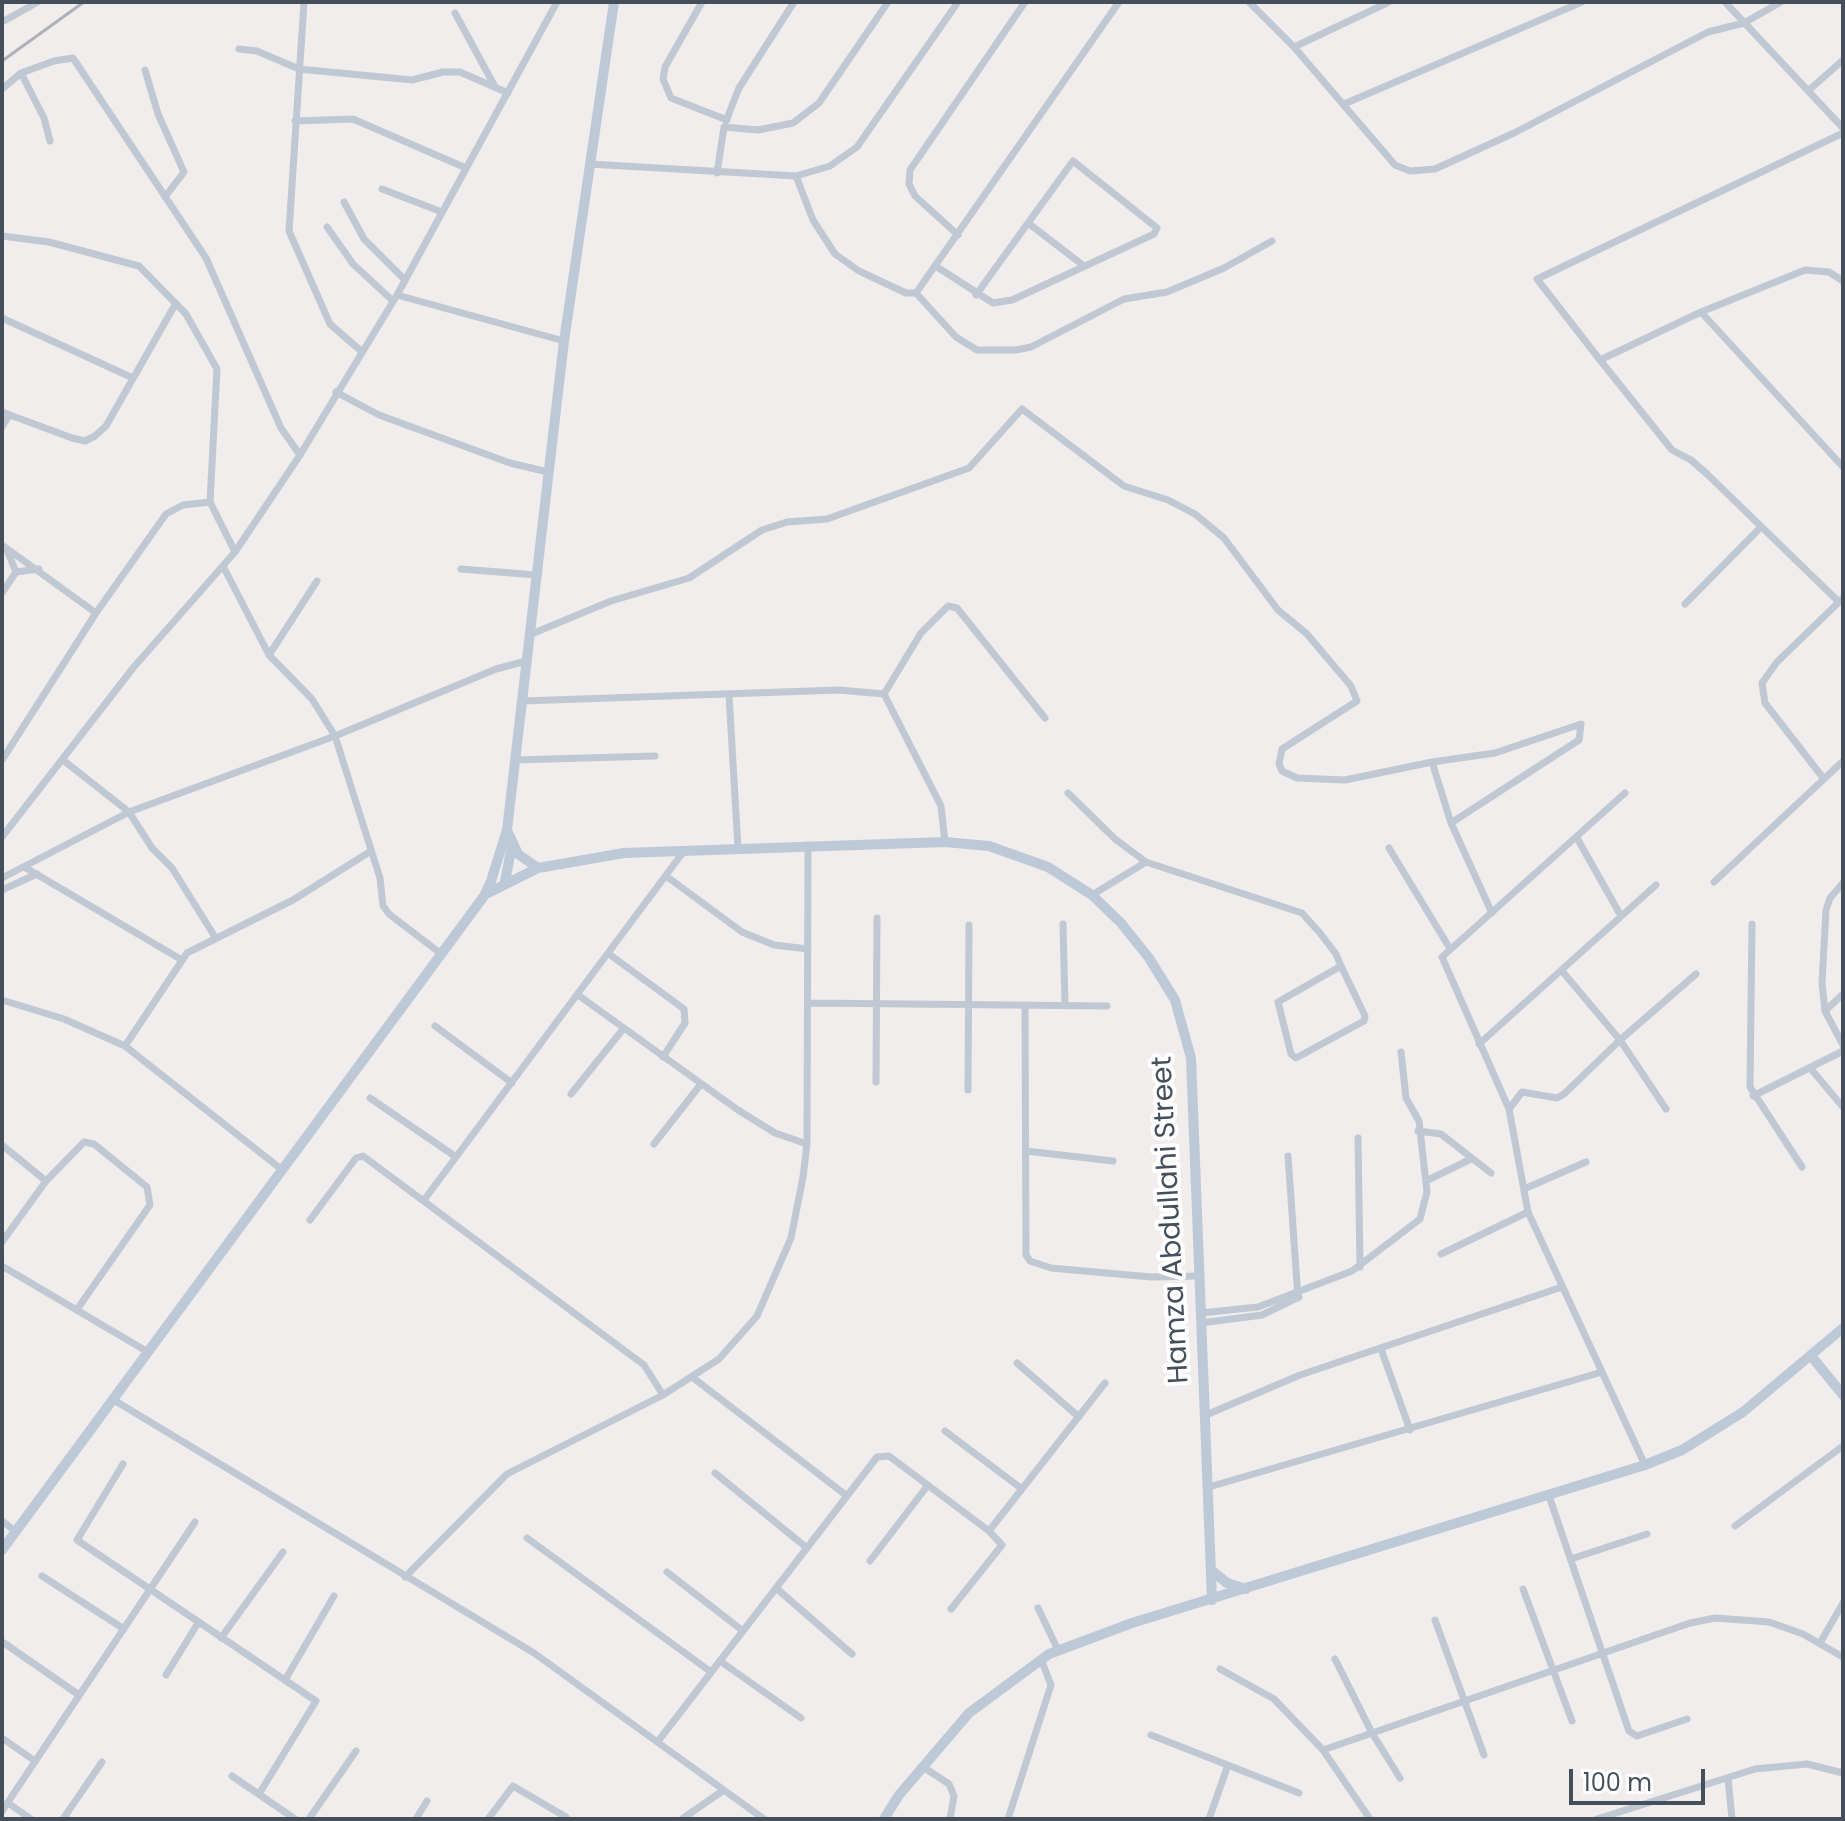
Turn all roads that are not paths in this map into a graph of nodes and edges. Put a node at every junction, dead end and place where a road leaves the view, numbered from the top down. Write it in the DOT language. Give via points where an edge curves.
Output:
graph roads {
  1 [pos="38,2"];
  2 [pos="304,2"];
  3 [pos="557,2"];
  4 [pos="614,2"];
  5 [pos="702,2"];
  6 [pos="794,2"];
  7 [pos="888,2"];
  8 [pos="958,2"];
  9 [pos="1025,2"];
  10 [pos="1119,2"];
  11 [pos="1249,2"];
  12 [pos="1389,2"];
  13 [pos="1582,2"];
  14 [pos="1725,2"];
  15 [pos="1781,2"];
  16 [pos="455,13"];
  17 [pos="2,22"];
  18 [pos="1744,23"];
  19 [pos="1294,47"];
  20 [pos="239,49"];
  21 [pos="1843,60"];
  22 [pos="299,69"];
  23 [pos="145,70"];
  24 [pos="21,73"];
  25 [pos="494,85"];
  26 [pos="2,89"];
  27 [pos="1808,91"];
  28 [pos="508,93"];
  29 [pos="1344,104"];
  30 [pos="295,121"];
  31 [pos="725,123"];
  32 [pos="1843,130"];
  33 [pos="50,141"];
  34 [pos="589,164"];
  35 [pos="466,168"];
  36 [pos="717,173"];
  37 [pos="796,176"];
  38 [pos="382,189"];
  39 [pos="165,197"];
  40 [pos="344,202"];
  41 [pos="442,212"];
  42 [pos="1028,223"];
  43 [pos="327,227"];
  44 [pos="958,235"];
  45 [pos="2,236"];
  46 [pos="1272,241"];
  47 [pos="1084,266"];
  48 [pos="937,267"];
  49 [pos="405,280"];
  50 [pos="1843,281"];
  51 [pos="916,293"];
  52 [pos="976,295"];
  53 [pos="395,298"];
  54 [pos="176,303"];
  55 [pos="1701,312"];
  56 [pos="2,318"];
  57 [pos="564,341"];
  58 [pos="361,351"];
  59 [pos="1600,360"];
  60 [pos="133,378"];
  61 [pos="336,392"];
  62 [pos="6,414"];
  63 [pos="2,427"];
  64 [pos="300,455"];
  65 [pos="1843,467"];
  66 [pos="548,472"];
  67 [pos="210,502"];
  68 [pos="1761,527"];
  69 [pos="4,546"];
  70 [pos="235,552"];
  71 [pos="223,566"];
  72 [pos="39,569"];
  73 [pos="461,569"];
  74 [pos="16,572"];
  75 [pos="536,575"];
  76 [pos="317,581"];
  77 [pos="2,593"];
  78 [pos="1841,600"];
  79 [pos="1685,604"];
  80 [pos="96,613"];
  81 [pos="529,635"];
  82 [pos="269,655"];
  83 [pos="526,661"];
  84 [pos="884,694"];
  85 [pos="729,695"];
  86 [pos="523,701"];
  87 [pos="1045,718"];
  88 [pos="335,736"];
  89 [pos="655,756"];
  90 [pos="2,760"];
  91 [pos="63,760"];
  92 [pos="515,760"];
  93 [pos="1843,761"];
  94 [pos="1432,762"];
  95 [pos="1824,779"];
  96 [pos="1068,793"];
  97 [pos="1625,793"];
  98 [pos="129,812"];
  99 [pos="1451,823"];
  100 [pos="507,830"];
  101 [pos="2,837"];
  102 [pos="1577,838"];
  103 [pos="945,842"];
  104 [pos="512,845"];
  105 [pos="808,845"];
  106 [pos="738,848"];
  107 [pos="1389,848"];
  108 [pos="371,851"];
  109 [pos="684,851"];
  110 [pos="1146,862"];
  111 [pos="496,867"];
  112 [pos="26,868"];
  113 [pos="538,868"];
  114 [pos="37,874"];
  115 [pos="666,876"];
  116 [pos="2,878"];
  117 [pos="505,882"];
  118 [pos="1714,882"];
  119 [pos="1843,883"];
  120 [pos="1656,885"];
  121 [pos="2,890"];
  122 [pos="1092,895"];
  123 [pos="484,896"];
  124 [pos="1492,913"];
  125 [pos="1621,916"];
  126 [pos="877,918"];
  127 [pos="1063,924"];
  128 [pos="1752,924"];
  129 [pos="969,925"];
  130 [pos="215,937"];
  131 [pos="1449,947"];
  132 [pos="808,949"];
  133 [pos="440,953"];
  134 [pos="609,954"];
  135 [pos="182,960"];
  136 [pos="1341,966"];
  137 [pos="1562,971"];
  138 [pos="1696,974"];
  139 [pos="1843,994"];
  140 [pos="578,995"];
  141 [pos="3,1003"];
  142 [pos="809,1003"];
  143 [pos="877,1003"];
  144 [pos="970,1005"];
  145 [pos="1025,1005"];
  146 [pos="1065,1006"];
  147 [pos="1107,1006"];
  148 [pos="1825,1011"];
  149 [pos="435,1026"];
  150 [pos="624,1028"];
  151 [pos="1620,1040"];
  152 [pos="1479,1044"];
  153 [pos="1843,1045"];
  154 [pos="125,1046"];
  155 [pos="1843,1051"];
  156 [pos="1401,1052"];
  157 [pos="663,1057"];
  158 [pos="1811,1069"];
  159 [pos="876,1082"];
  160 [pos="512,1083"];
  161 [pos="701,1084"];
  162 [pos="968,1090"];
  163 [pos="571,1094"];
  164 [pos="1753,1096"];
  165 [pos="370,1098"];
  166 [pos="1843,1107"];
  167 [pos="1509,1109"];
  168 [pos="1666,1109"];
  169 [pos="1418,1131"];
  170 [pos="1358,1138"];
  171 [pos="654,1144"];
  172 [pos="807,1144"];
  173 [pos="2,1145"];
  174 [pos="1026,1151"];
  175 [pos="1288,1156"];
  176 [pos="456,1157"];
  177 [pos="1471,1159"];
  178 [pos="1113,1161"];
  179 [pos="1586,1162"];
  180 [pos="1802,1167"];
  181 [pos="281,1169"];
  182 [pos="1491,1173"];
  183 [pos="46,1181"];
  184 [pos="1426,1181"];
  185 [pos="1524,1189"];
  186 [pos="424,1200"];
  187 [pos="1528,1212"];
  188 [pos="310,1220"];
  189 [pos="2,1242"];
  190 [pos="1441,1254"];
  191 [pos="2,1266"];
  192 [pos="1360,1267"];
  193 [pos="1199,1276"];
  194 [pos="1562,1287"];
  195 [pos="1299,1292"];
  196 [pos="78,1308"];
  197 [pos="1201,1318"];
  198 [pos="1843,1328"];
  199 [pos="1381,1349"];
  200 [pos="148,1352"];
  201 [pos="1812,1357"];
  202 [pos="1017,1363"];
  203 [pos="1602,1372"];
  204 [pos="692,1377"];
  205 [pos="1105,1383"];
  206 [pos="663,1395"];
  207 [pos="1843,1395"];
  208 [pos="112,1399"];
  209 [pos="1206,1415"];
  210 [pos="1079,1417"];
  211 [pos="1410,1430"];
  212 [pos="945,1431"];
  213 [pos="1843,1446"];
  214 [pos="123,1464"];
  215 [pos="1645,1465"];
  216 [pos="715,1473"];
  217 [pos="928,1485"];
  218 [pos="1209,1487"];
  219 [pos="1022,1489"];
  220 [pos="847,1496"];
  221 [pos="1549,1496"];
  222 [pos="2,1521"];
  223 [pos="195,1522"];
  224 [pos="1735,1526"];
  225 [pos="15,1531"];
  226 [pos="989,1531"];
  227 [pos="1647,1534"];
  228 [pos="527,1538"];
  229 [pos="807,1548"];
  230 [pos="2,1550"];
  231 [pos="283,1552"];
  232 [pos="1571,1559"];
  233 [pos="870,1561"];
  234 [pos="1211,1570"];
  235 [pos="667,1572"];
  236 [pos="42,1576"];
  237 [pos="405,1577"];
  238 [pos="776,1588"];
  239 [pos="1248,1589"];
  240 [pos="1523,1589"];
  241 [pos="150,1591"];
  242 [pos="334,1596"];
  243 [pos="1212,1600"];
  244 [pos="1843,1603"];
  245 [pos="1038,1608"];
  246 [pos="951,1609"];
  247 [pos="1435,1620"];
  248 [pos="198,1623"];
  249 [pos="124,1629"];
  250 [pos="743,1631"];
  251 [pos="221,1638"];
  252 [pos="4,1643"];
  253 [pos="1820,1643"];
  254 [pos="1058,1650"];
  255 [pos="1603,1652"];
  256 [pos="852,1654"];
  257 [pos="1843,1657"];
  258 [pos="1041,1659"];
  259 [pos="1335,1659"];
  260 [pos="720,1661"];
  261 [pos="1220,1669"];
  262 [pos="1553,1669"];
  263 [pos="711,1672"];
  264 [pos="166,1675"];
  265 [pos="285,1680"];
  266 [pos="79,1695"];
  267 [pos="1462,1701"];
  268 [pos="801,1718"];
  269 [pos="1687,1719"];
  270 [pos="1572,1721"];
  271 [pos="1372,1733"];
  272 [pos="1151,1735"];
  273 [pos="2,1738"];
  274 [pos="659,1740"];
  275 [pos="1323,1750"];
  276 [pos="356,1751"];
  277 [pos="1484,1755"];
  278 [pos="35,1761"];
  279 [pos="102,1762"];
  280 [pos="1228,1765"];
  281 [pos="923,1767"];
  282 [pos="1843,1773"];
  283 [pos="232,1776"];
  284 [pos="1400,1778"];
  285 [pos="1728,1778"];
  286 [pos="721,1792"];
  287 [pos="1299,1793"];
  288 [pos="259,1794"];
  289 [pos="427,1801"];
  290 [pos="8,1803"];
  291 [pos="2,1811"];
  292 [pos="566,1817"];
  293 [pos="31,1819"];
  294 [pos="63,1819"];
  295 [pos="295,1819"];
  296 [pos="309,1819"];
  297 [pos="416,1819"];
  298 [pos="488,1819"];
  299 [pos="682,1819"];
  300 [pos="764,1819"];
  301 [pos="884,1819"];
  302 [pos="950,1819"];
  303 [pos="1008,1819"];
  304 [pos="1209,1819"];
  305 [pos="1370,1819"];
  306 [pos="1597,1819"];
  307 [pos="1732,1819"];
  1 -- 17 [label="street"];
  2 -- 22 [label="street"];
  3 -- 28 [label="street"];
  4 -- 34 [label="main road"];
  5 -- 31 [label="street" via="663,79 671,98"];
  6 -- 31 [label="street" via="739,88"];
  7 -- 31 [label="street" via="819,103 793,123 758,130"];
  8 -- 37 [label="street" via="857,147 830,166"];
  9 -- 44 [label="street" via="910,170 915,196"];
  10 -- 44 [label="street"];
  11 -- 19 [label="street"];
  12 -- 19 [label="street"];
  13 -- 29 [label="street"];
  14 -- 18 [label="street"];
  15 -- 18 [label="street"];
  16 -- 25 [label="street"];
  18 -- 27 [label="street"];
  18 -- 29 [label="street" via="1708,32 1435,169 1410,171 1395,165"];
  19 -- 29 [label="street"];
  20 -- 22 [label="street"];
  21 -- 27 [label="street"];
  22 -- 25 [label="street" via="412,80 460,72"];
  22 -- 30 [label="street"];
  23 -- 39 [label="street" via="184,172"];
  24 -- 26 [label="street"];
  24 -- 33 [label="street"];
  24 -- 39 [label="street" via="73,58"];
  25 -- 28 [label="street"];
  27 -- 32 [label="street"];
  28 -- 35 [label="street"];
  30 -- 35 [label="street" via="353,119"];
  30 -- 58 [label="street" via="291,238 330,324"];
  31 -- 36 [label="street"];
  32 -- 59 [label="street" via="1537,279"];
  34 -- 36 [label="street"];
  34 -- 57 [label="main road"];
  35 -- 41 [label="street"];
  36 -- 37 [label="street"];
  37 -- 51 [label="street" via="813,220 835,254 859,271"];
  38 -- 41 [label="street"];
  39 -- 64 [label="street" via="206,258 281,428"];
  40 -- 49 [label="street" via="364,239"];
  41 -- 49 [label="street"];
  42 -- 47 [label="street"];
  42 -- 47 [label="street" via="1073,161 1157,228"];
  42 -- 52 [label="street"];
  43 -- 53 [label="street" via="353,264"];
  44 -- 48 [label="street"];
  45 -- 54 [label="street" via="49,242 139,266"];
  46 -- 51 [label="street" via="1167,292 1124,299 1016,350 977,350 956,337"];
  47 -- 52 [label="street" via="1012,300 993,303"];
  48 -- 51 [label="street"];
  48 -- 52 [label="street"];
  49 -- 53 [label="street"];
  50 -- 55 [label="street" via="1829,272 1805,270"];
  53 -- 57 [label="street"];
  53 -- 58 [label="street"];
  54 -- 60 [label="street"];
  54 -- 67 [label="street" via="217,369"];
  55 -- 59 [label="street"];
  55 -- 65 [label="street"];
  56 -- 60 [label="street"];
  57 -- 66 [label="main road"];
  58 -- 61 [label="street"];
  59 -- 68 [label="street" via="1672,450 1691,460"];
  60 -- 62 [label="street" via="106,426 85,441"];
  61 -- 64 [label="street"];
  61 -- 66 [label="street" via="379,415"];
  62 -- 63 [label="street"];
  64 -- 70 [label="street"];
  66 -- 75 [label="main road"];
  67 -- 70 [label="street"];
  67 -- 80 [label="street" via="183,505 166,514"];
  68 -- 78 [label="street"];
  68 -- 79 [label="street"];
  69 -- 72 [label="street"];
  69 -- 74 [label="street"];
  70 -- 71 [label="street"];
  71 -- 82 [label="street"];
  71 -- 91 [label="street" via="133,668"];
  72 -- 74 [label="street"];
  72 -- 80 [label="street"];
  73 -- 75 [label="street"];
  74 -- 77 [label="street"];
  75 -- 81 [label="main road"];
  76 -- 82 [label="street"];
  78 -- 95 [label="street" via="1762,683 1765,703"];
  80 -- 90 [label="street"];
  81 -- 83 [label="main road"];
  81 -- 94 [label="street" via="611,601 689,578 762,530 827,519 969,468 1022,409 1124,486 1195,514 1224,538 1278,610 1307,634 1351,686 1357,701 1282,749 1282,771 1297,778 1345,780"];
  82 -- 88 [label="street" via="312,699"];
  83 -- 86 [label="main road"];
  83 -- 88 [label="street"];
  84 -- 85 [label="street" via="839,690"];
  84 -- 87 [label="street" via="921,633 948,606 957,608"];
  84 -- 103 [label="street" via="941,806"];
  85 -- 86 [label="street"];
  85 -- 106 [label="street"];
  86 -- 92 [label="main road"];
  88 -- 98 [label="street"];
  88 -- 108 [label="street"];
  89 -- 92 [label="street"];
  91 -- 98 [label="street"];
  91 -- 101 [label="street"];
  92 -- 100 [label="main road"];
  93 -- 95 [label="street"];
  94 -- 99 [label="street"];
  94 -- 99 [label="street" via="1495,753 1581,724 1579,740"];
  95 -- 118 [label="street"];
  96 -- 110 [label="street"];
  97 -- 102 [label="street"];
  98 -- 112 [label="street"];
  98 -- 130 [label="street"];
  99 -- 124 [label="street"];
  100 -- 104 [label="main road"];
  100 -- 111 [label="main road"];
  102 -- 124 [label="street"];
  102 -- 125 [label="street"];
  103 -- 105 [label="main road, Hamza Abdullahi Street"];
  103 -- 122 [label="main road, Hamza Abdullahi Street" via="1010,852 1048,867"];
  104 -- 113 [label="main road"];
  104 -- 117 [label="main road"];
  105 -- 106 [label="main road, Hamza Abdullahi Street"];
  105 -- 132 [label="street"];
  106 -- 109 [label="main road, Hamza Abdullahi Street"];
  107 -- 131 [label="street"];
  108 -- 130 [label="street" via="293,900"];
  108 -- 133 [label="street" via="383,906"];
  109 -- 113 [label="main road, Hamza Abdullahi Street" via="624,853"];
  109 -- 115 [label="street"];
  110 -- 122 [label="street"];
  110 -- 136 [label="street" via="1302,913"];
  111 -- 117 [label="main road"];
  111 -- 123 [label="main road"];
  112 -- 114 [label="street"];
  112 -- 116 [label="street"];
  113 -- 117 [label="main road, Hamza Abdullahi Street"];
  114 -- 121 [label="street"];
  114 -- 135 [label="street"];
  115 -- 132 [label="street" via="742,932 774,945"];
  115 -- 134 [label="street"];
  117 -- 123 [label="main road, Hamza Abdullahi Street"];
  119 -- 148 [label="street" via="1826,910"];
  120 -- 125 [label="street"];
  122 -- 193 [label="main road, Hamza Abdullahi Street" via="1149,958 1185,1028 1191,1058"];
  123 -- 133 [label="main road"];
  124 -- 131 [label="street"];
  125 -- 137 [label="street"];
  126 -- 143 [label="street"];
  127 -- 146 [label="street"];
  128 -- 164 [label="street" via="1748,1076"];
  129 -- 144 [label="street"];
  130 -- 135 [label="street"];
  131 -- 152 [label="street" via="1442,963"];
  132 -- 142 [label="street"];
  133 -- 181 [label="main road"];
  134 -- 140 [label="street"];
  134 -- 157 [label="street" via="684,1009 685,1023"];
  135 -- 154 [label="street"];
  136 -- 136 [label="street" via="1278,1002 1296,1058 1364,1021"];
  137 -- 151 [label="street"];
  137 -- 152 [label="street"];
  138 -- 151 [label="street"];
  139 -- 148 [label="street"];
  140 -- 150 [label="street"];
  140 -- 160 [label="street"];
  141 -- 154 [label="street" via="64,1019"];
  142 -- 143 [label="street"];
  142 -- 172 [label="street"];
  143 -- 144 [label="street"];
  143 -- 159 [label="street"];
  144 -- 145 [label="street"];
  144 -- 162 [label="street"];
  145 -- 146 [label="street"];
  145 -- 174 [label="street"];
  146 -- 147 [label="street"];
  148 -- 153 [label="street"];
  149 -- 160 [label="street"];
  150 -- 157 [label="street"];
  150 -- 163 [label="street"];
  151 -- 167 [label="street" via="1564,1094 1557,1098 1522,1092"];
  151 -- 168 [label="street"];
  152 -- 167 [label="street"];
  154 -- 181 [label="street"];
  155 -- 158 [label="street"];
  156 -- 169 [label="street" via="1406,1098 1419,1121"];
  157 -- 161 [label="street"];
  158 -- 164 [label="street"];
  158 -- 166 [label="street"];
  160 -- 176 [label="street"];
  161 -- 171 [label="street"];
  161 -- 172 [label="street" via="775,1133"];
  164 -- 180 [label="street"];
  165 -- 176 [label="street"];
  167 -- 185 [label="street"];
  169 -- 177 [label="street" via="1441,1134"];
  169 -- 184 [label="street"];
  170 -- 192 [label="street"];
  172 -- 204 [label="street" via="791,1238 757,1316 719,1359"];
  173 -- 183 [label="street"];
  174 -- 178 [label="street"];
  174 -- 193 [label="street" via="1030,1261 1051,1268 1151,1277"];
  175 -- 195 [label="street"];
  176 -- 186 [label="street"];
  177 -- 182 [label="street"];
  177 -- 184 [label="street"];
  179 -- 185 [label="street"];
  181 -- 200 [label="main road"];
  183 -- 189 [label="street"];
  183 -- 196 [label="street" via="84,1142 94,1144 150,1194 150,1205"];
  184 -- 192 [label="street" via="1420,1219"];
  185 -- 187 [label="street"];
  186 -- 188 [label="street" via="359,1156"];
  186 -- 206 [label="street" via="644,1365"];
  187 -- 190 [label="street"];
  187 -- 194 [label="street"];
  191 -- 196 [label="street"];
  192 -- 195 [label="street"];
  193 -- 197 [label="main road, Hamza Abdullahi Street"];
  194 -- 199 [label="street"];
  194 -- 203 [label="street"];
  195 -- 197 [label="street"];
  196 -- 200 [label="street"];
  197 -- 209 [label="main road, Hamza Abdullahi Street"];
  198 -- 201 [label="main road"];
  199 -- 209 [label="street" via="1300,1375"];
  199 -- 211 [label="street"];
  200 -- 208 [label="main road"];
  201 -- 207 [label="main road"];
  201 -- 215 [label="main road" via="1725,1424"];
  202 -- 210 [label="street"];
  203 -- 211 [label="street"];
  203 -- 215 [label="street"];
  204 -- 206 [label="street"];
  204 -- 220 [label="street"];
  205 -- 210 [label="street"];
  206 -- 237 [label="street" via="507,1474"];
  208 -- 225 [label="main road"];
  208 -- 237 [label="street"];
  209 -- 218 [label="main road, Hamza Abdullahi Street"];
  210 -- 219 [label="street"];
  211 -- 218 [label="street"];
  212 -- 219 [label="street"];
  213 -- 224 [label="street"];
  214 -- 241 [label="street" via="77,1540"];
  215 -- 221 [label="main road"];
  216 -- 229 [label="street"];
  217 -- 220 [label="street" via="883,1455"];
  217 -- 226 [label="street"];
  217 -- 233 [label="street"];
  218 -- 234 [label="main road, Hamza Abdullahi Street"];
  219 -- 226 [label="street"];
  220 -- 229 [label="street"];
  221 -- 232 [label="street"];
  221 -- 239 [label="main road"];
  222 -- 225 [label="street"];
  223 -- 241 [label="street"];
  225 -- 230 [label="main road"];
  226 -- 246 [label="street" via="1002,1548"];
  227 -- 232 [label="street"];
  228 -- 263 [label="street"];
  229 -- 238 [label="street"];
  231 -- 251 [label="street"];
  232 -- 255 [label="street"];
  234 -- 239 [label="main road" via="1227,1583"];
  234 -- 243 [label="main road, Hamza Abdullahi Street"];
  235 -- 250 [label="street"];
  236 -- 249 [label="street"];
  237 -- 274 [label="street" via="534,1653"];
  238 -- 250 [label="street"];
  238 -- 256 [label="street"];
  239 -- 243 [label="main road"];
  240 -- 262 [label="street"];
  241 -- 248 [label="street"];
  241 -- 249 [label="street"];
  242 -- 265 [label="street"];
  243 -- 254 [label="main road"];
  244 -- 253 [label="street"];
  245 -- 254 [label="street"];
  247 -- 267 [label="street"];
  248 -- 251 [label="street"];
  248 -- 264 [label="street"];
  249 -- 266 [label="street"];
  250 -- 260 [label="street"];
  251 -- 265 [label="street"];
  252 -- 266 [label="street"];
  253 -- 255 [label="street" via="1769,1622 1715,1618"];
  253 -- 257 [label="street"];
  254 -- 258 [label="main road"];
  255 -- 262 [label="street"];
  255 -- 269 [label="street" via="1632,1735"];
  258 -- 281 [label="main road" via="969,1713"];
  258 -- 303 [label="street" via="1051,1685"];
  259 -- 271 [label="street"];
  260 -- 263 [label="street"];
  260 -- 268 [label="street"];
  261 -- 275 [label="street" via="1274,1699"];
  262 -- 267 [label="street"];
  262 -- 270 [label="street"];
  263 -- 274 [label="street"];
  265 -- 288 [label="street" via="316,1705"];
  266 -- 278 [label="street"];
  267 -- 271 [label="street"];
  267 -- 277 [label="street"];
  271 -- 275 [label="street"];
  271 -- 284 [label="street"];
  272 -- 280 [label="street"];
  273 -- 278 [label="street"];
  274 -- 286 [label="street"];
  275 -- 305 [label="street"];
  276 -- 296 [label="street"];
  278 -- 290 [label="street"];
  279 -- 294 [label="street"];
  280 -- 287 [label="street"];
  280 -- 304 [label="street"];
  281 -- 301 [label="main road"];
  281 -- 302 [label="street" via="949,1784 954,1796"];
  282 -- 285 [label="street" via="1794,1765"];
  283 -- 288 [label="street"];
  285 -- 306 [label="street"];
  285 -- 307 [label="street"];
  286 -- 299 [label="street"];
  286 -- 300 [label="street"];
  288 -- 295 [label="street"];
  289 -- 297 [label="street"];
  290 -- 291 [label="street"];
  290 -- 293 [label="street"];
  292 -- 298 [label="street" via="513,1786"];
}
